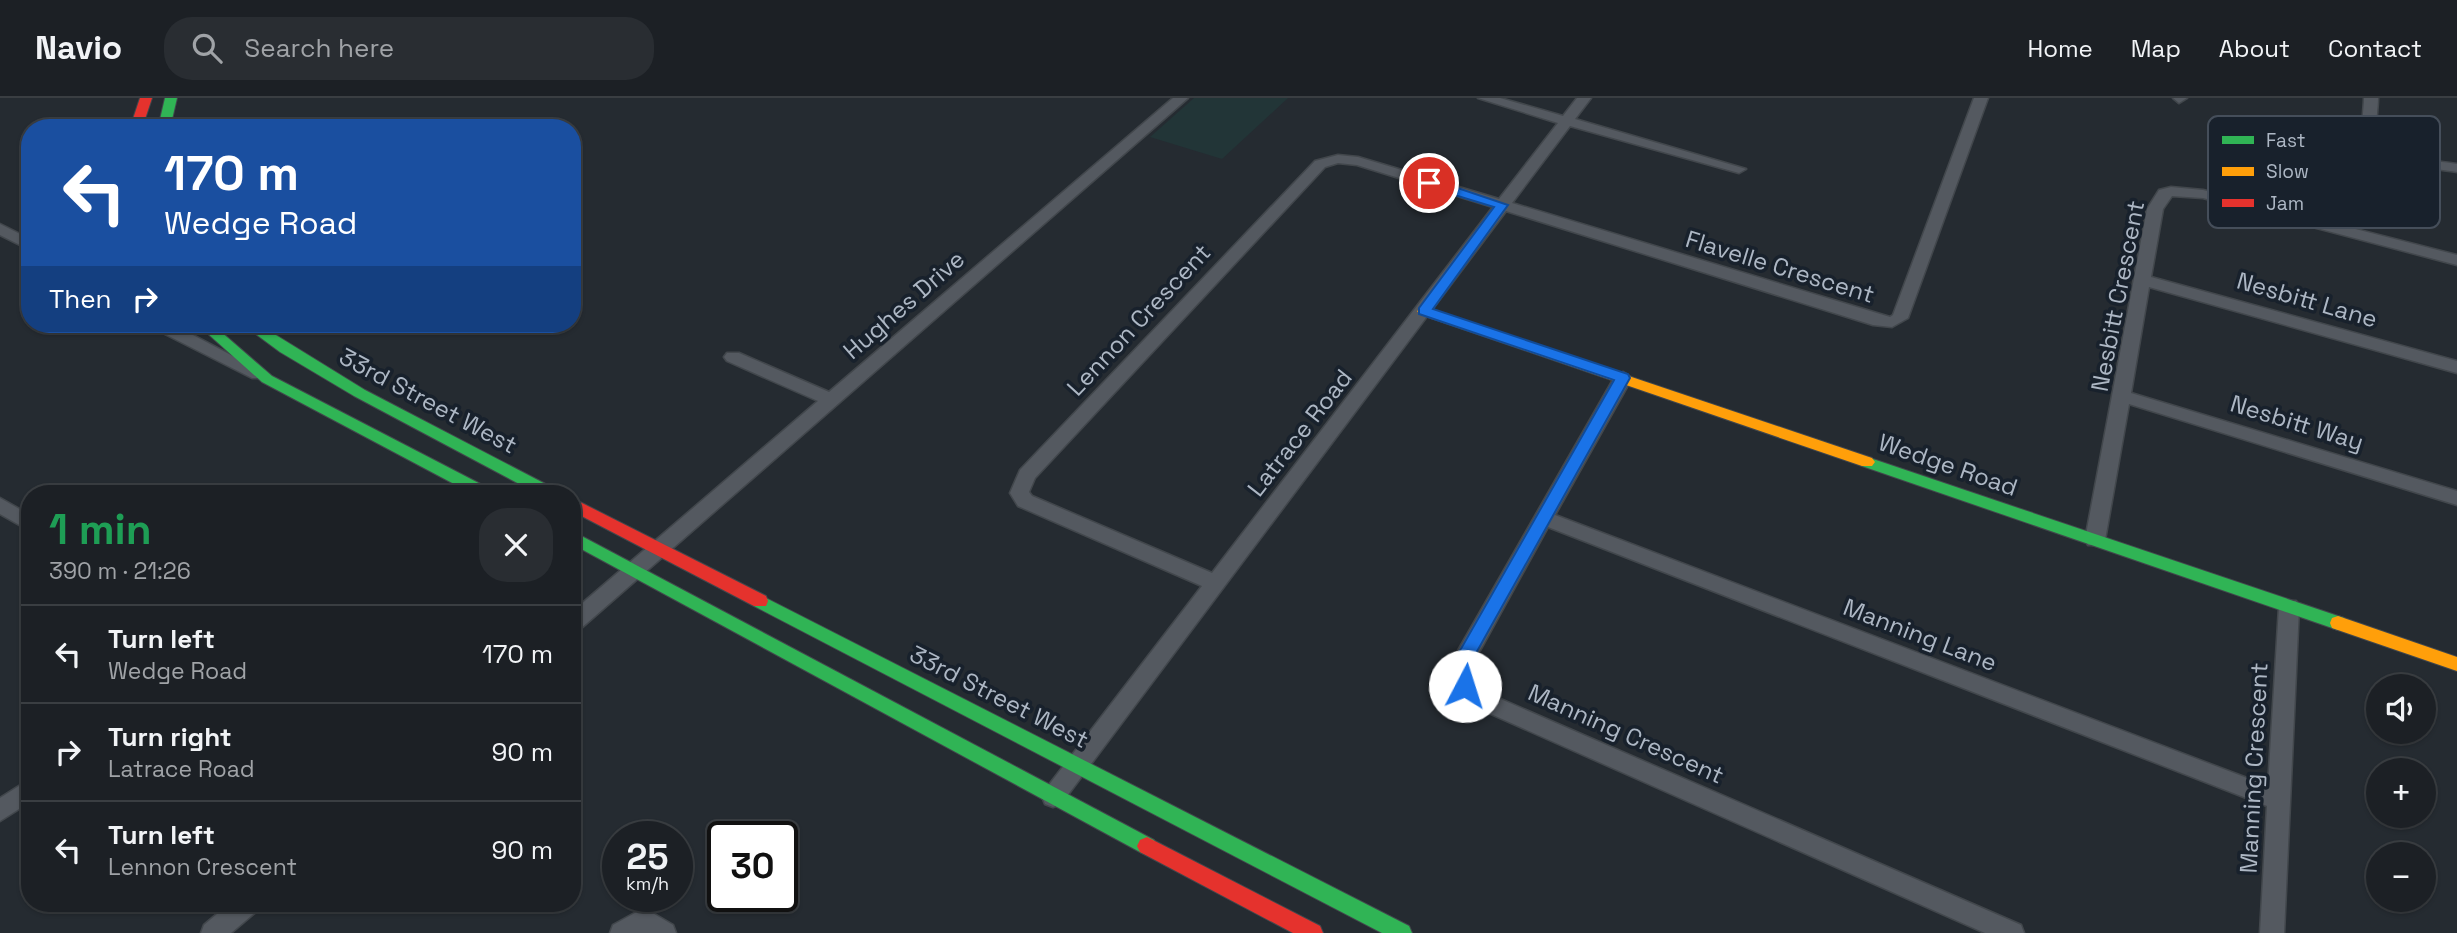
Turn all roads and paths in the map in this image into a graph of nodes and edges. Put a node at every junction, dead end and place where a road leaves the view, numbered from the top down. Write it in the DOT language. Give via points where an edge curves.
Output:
graph roads {
  1 [pos="146,98"];
  2 [pos="171,98"];
  3 [pos="1181,98"];
  4 [pos="1485,98"];
  5 [pos="1584,98"];
  6 [pos="1981,98"];
  7 [pos="2371,98"];
  8 [pos="2371,116"];
  9 [pos="139,119"];
  10 [pos="166,119"];
  11 [pos="1567,121"];
  12 [pos="1739,169"];
  13 [pos="2208,195"];
  14 [pos="1502,205"];
  15 [pos="2334,228"];
  16 [pos="0,229"];
  17 [pos="21,240"];
  18 [pos="2457,260"];
  19 [pos="2144,280"];
  20 [pos="1424,311"];
  21 [pos="177,333"];
  22 [pos="214,333"];
  23 [pos="261,333"];
  24 [pos="733,357"];
  25 [pos="2457,367"];
  26 [pos="1623,378"];
  27 [pos="267,379"];
  28 [pos="2122,396"];
  29 [pos="831,400"];
  30 [pos="470,485"];
  31 [pos="535,485"];
  32 [pos="2457,498"];
  33 [pos="0,505"];
  34 [pos="581,509"];
  35 [pos="21,518"];
  36 [pos="1544,518"];
  37 [pos="2095,540"];
  38 [pos="581,542"];
  39 [pos="659,550"];
  40 [pos="635,569"];
  41 [pos="1215,583"];
  42 [pos="2289,607"];
  43 [pos="581,616"];
  44 [pos="2457,664"];
  45 [pos="1078,765"];
  46 [pos="21,796"];
  47 [pos="1053,797"];
  48 [pos="2277,800"];
  49 [pos="0,811"];
  50 [pos="238,912"];
  51 [pos="213,933"];
  52 [pos="622,933"];
  53 [pos="664,933"];
  54 [pos="1313,933"];
  55 [pos="1402,933"];
  56 [pos="2011,933"];
  57 [pos="2272,933"];
  1 -- 9 [label="main road"];
  2 -- 10 [label="main road"];
  3 -- 29 [label="street, Hughes Drive"];
  4 -- 11 [label="street"];
  5 -- 11 [label="street, Latrace Road"];
  6 -- 14 [label="street, Flavelle Crescent" via="1900,318 1892,322"];
  7 -- 8 [label="street"];
  11 -- 12 [label="street"];
  11 -- 14 [label="street, Latrace Road"];
  13 -- 19 [label="street, Nesbitt Crescent" via="2171,191 2159,198"];
  14 -- 20 [label="street, Latrace Road"];
  14 -- 41 [label="street, Lennon Crescent" via="1358,161 1338,159 1320,164 1021,485 1019,493 1025,501"];
  15 -- 18 [label="street, Nesbitt Crescent"];
  16 -- 17 [label="street"];
  19 -- 25 [label="street, Nesbitt Lane"];
  19 -- 28 [label="street, Nesbitt Crescent"];
  20 -- 26 [label="main road, Wedge Road"];
  20 -- 41 [label="street, Latrace Road"];
  21 -- 27 [label="street"];
  22 -- 27 [label="main road"];
  23 -- 31 [label="main road, 33rd Street West" via="313,368"];
  24 -- 29 [label="street"];
  26 -- 36 [label="street, Manning Crescent"];
  26 -- 37 [label="main road, Wedge Road"];
  27 -- 30 [label="main road"];
  28 -- 32 [label="street, Nesbitt Way"];
  28 -- 37 [label="street, Nesbitt Crescent"];
  29 -- 39 [label="street, Hughes Drive"];
  33 -- 35 [label="street"];
  34 -- 39 [label="main road, 33rd Street West"];
  36 -- 48 [label="street, Manning Lane"];
  36 -- 56 [label="street, Manning Crescent" via="1467,654 1465,686 1474,697"];
  37 -- 42 [label="main road, Wedge Road"];
  38 -- 40 [label="main road"];
  39 -- 40 [label="street, Hughes Drive"];
  39 -- 45 [label="main road, 33rd Street West"];
  40 -- 43 [label="street, Hughes Drive"];
  40 -- 47 [label="main road"];
  41 -- 45 [label="street, Latrace Road"];
  42 -- 44 [label="main road, Wedge Road"];
  42 -- 48 [label="street, Manning Crescent"];
  45 -- 47 [label="street, Latrace Road"];
  45 -- 55 [label="main road, 33rd Street West"];
  46 -- 49 [label="street"];
  47 -- 54 [label="main road"];
  48 -- 57 [label="street, Manning Crescent"];
  50 -- 51 [label="street"];
  52 -- 53 [label="street" via="644,920"];
}
